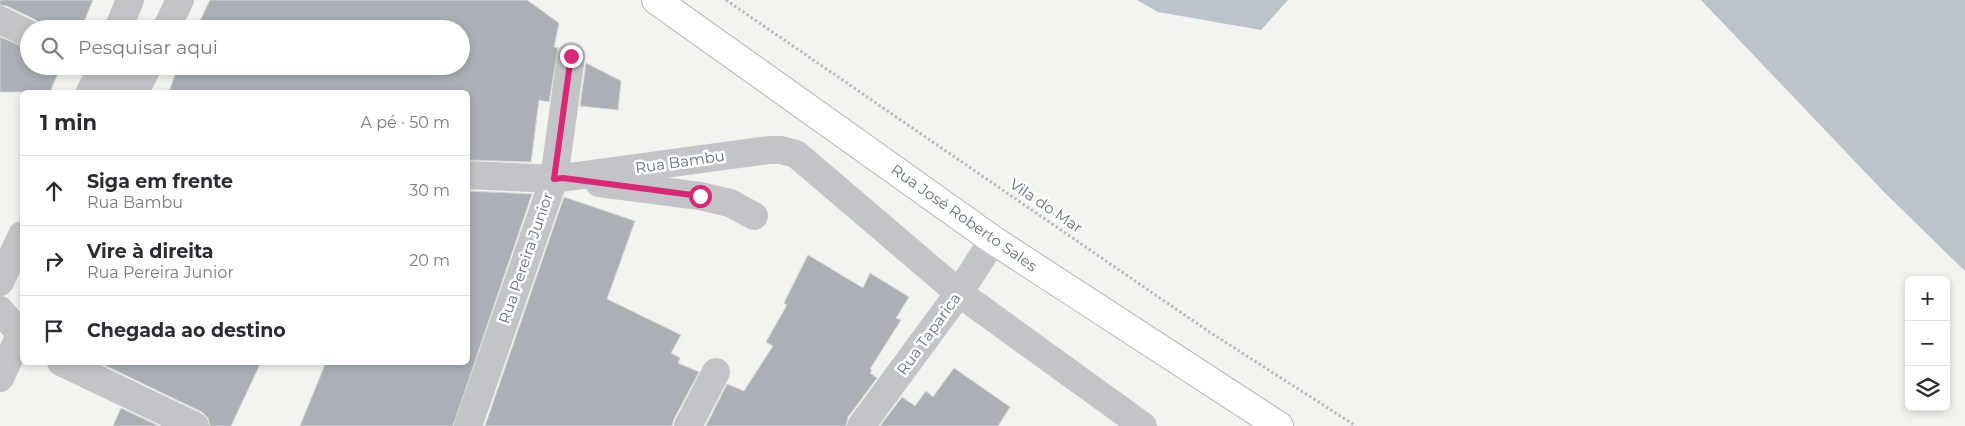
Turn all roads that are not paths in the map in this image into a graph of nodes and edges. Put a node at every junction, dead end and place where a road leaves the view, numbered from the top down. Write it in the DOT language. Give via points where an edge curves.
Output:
graph roads {
  1 [pos="130,0"];
  2 [pos="180,0"];
  3 [pos="656,0"];
  4 [pos="0,20"];
  5 [pos="122,20"];
  6 [pos="170,20"];
  7 [pos="20,30"];
  8 [pos="571,56"];
  9 [pos="101,75"];
  10 [pos="144,75"];
  11 [pos="122,90"];
  12 [pos="136,90"];
  13 [pos="470,175"];
  14 [pos="558,179"];
  15 [pos="754,216"];
  16 [pos="20,239"];
  17 [pos="993,240"];
  18 [pos="0,282"];
  19 [pos="960,292"];
  20 [pos="0,310"];
  21 [pos="20,332"];
  22 [pos="20,338"];
  23 [pos="67,365"];
  24 [pos="716,372"];
  25 [pos="0,378"];
  26 [pos="195,426"];
  27 [pos="468,426"];
  28 [pos="688,426"];
  29 [pos="861,426"];
  30 [pos="1143,426"];
  31 [pos="1279,426"];
  1 -- 5 [label="street"];
  2 -- 6 [label="street"];
  3 -- 17 [label="main road, Rua José Roberto Sales"];
  4 -- 7 [label="street"];
  8 -- 14 [label="street, Rua Pereira Junior"];
  9 -- 11 [label="street"];
  10 -- 12 [label="street"];
  13 -- 14 [label="street, Rua Bambu"];
  14 -- 15 [label="street, Rua Bambu" via="700,196 730,202"];
  14 -- 19 [label="street, Rua Bambu" via="769,150 789,151"];
  14 -- 27 [label="street, Rua Pereira Junior"];
  16 -- 18 [label="street"];
  17 -- 19 [label="street, Rua Taparica"];
  17 -- 31 [label="main road, Rua José Roberto Sales"];
  19 -- 29 [label="street, Rua Taparica"];
  19 -- 30 [label="street"];
  20 -- 21 [label="street"];
  22 -- 25 [label="street"];
  23 -- 26 [label="street"];
  24 -- 28 [label="street"];
}
